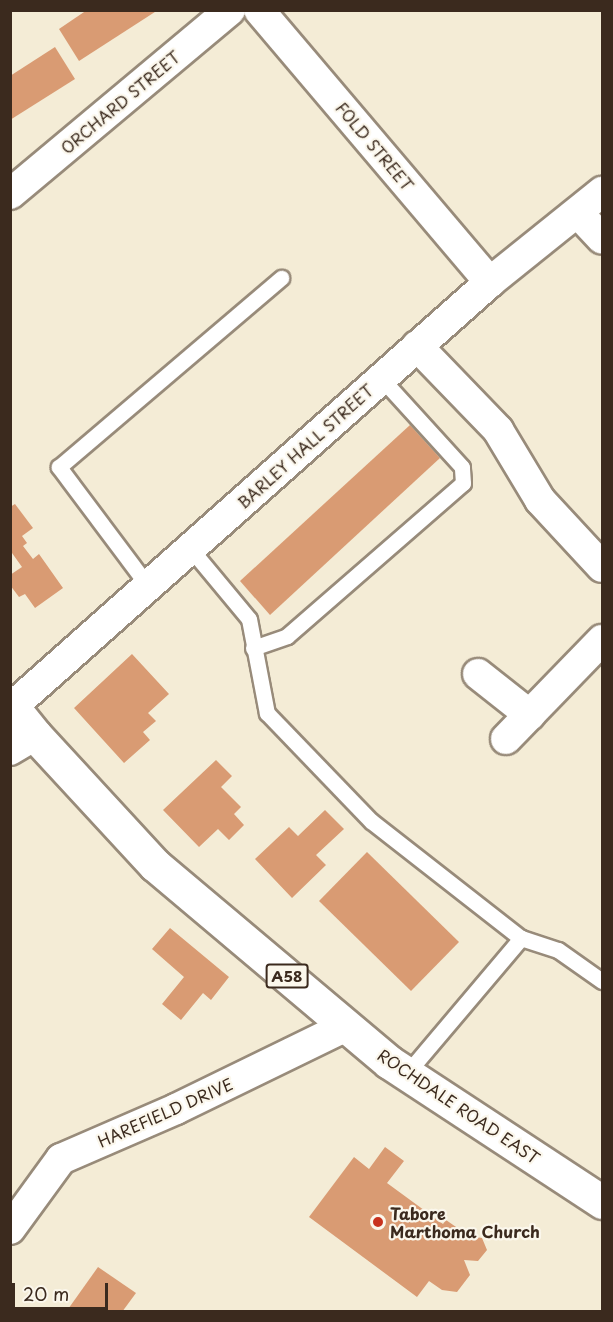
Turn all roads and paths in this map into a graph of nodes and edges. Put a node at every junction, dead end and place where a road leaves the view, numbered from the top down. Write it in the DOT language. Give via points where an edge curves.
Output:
graph roads {
  1 [pos="259,10"];
  2 [pos="225,12"];
  3 [pos="603,192"];
  4 [pos="10,194"];
  5 [pos="578,213"];
  6 [pos="603,239"];
  7 [pos="281,278"];
  8 [pos="490,282"];
  9 [pos="417,346"];
  10 [pos="381,378"];
  11 [pos="190,548"];
  12 [pos="603,567"];
  13 [pos="148,586"];
  14 [pos="603,640"];
  15 [pos="253,648"];
  16 [pos="478,674"];
  17 [pos="11,705"];
  18 [pos="530,715"];
  19 [pos="506,739"];
  20 [pos="23,743"];
  21 [pos="520,938"];
  22 [pos="603,981"];
  23 [pos="346,1026"];
  24 [pos="407,1073"];
  25 [pos="603,1202"];
  26 [pos="10,1229"];
  1 -- 8 [label="street, FOLD STREET"];
  2 -- 4 [label="street, ORCHARD STREET"];
  3 -- 5 [label="street, BARLEY HALL STREET"];
  5 -- 6 [label="street"];
  5 -- 8 [label="street, BARLEY HALL STREET"];
  7 -- 13 [label="lane" via="59,467"];
  8 -- 9 [label="street, BARLEY HALL STREET"];
  9 -- 10 [label="street, BARLEY HALL STREET"];
  9 -- 12 [label="street" via="498,430 540,500"];
  10 -- 11 [label="street, BARLEY HALL STREET"];
  10 -- 15 [label="lane" via="462,467 464,483 287,636"];
  11 -- 13 [label="street, BARLEY HALL STREET"];
  11 -- 15 [label="lane" via="249,619"];
  13 -- 17 [label="street, BARLEY HALL STREET"];
  14 -- 18 [label="street"];
  15 -- 21 [label="lane" via="267,713 371,821"];
  16 -- 18 [label="street"];
  17 -- 20 [label="highway, ROCHDALE ROAD EAST / A58"];
  18 -- 19 [label="street"];
  20 -- 23 [label="highway, ROCHDALE ROAD EAST / A58" via="155,865"];
  21 -- 22 [label="lane" via="558,950"];
  21 -- 24 [label="lane"];
  23 -- 24 [label="highway, ROCHDALE ROAD EAST / A58"];
  23 -- 26 [label="street, HAREFIELD DRIVE" via="176,1109 61,1159"];
  24 -- 25 [label="highway, ROCHDALE ROAD EAST / A58"];
}
